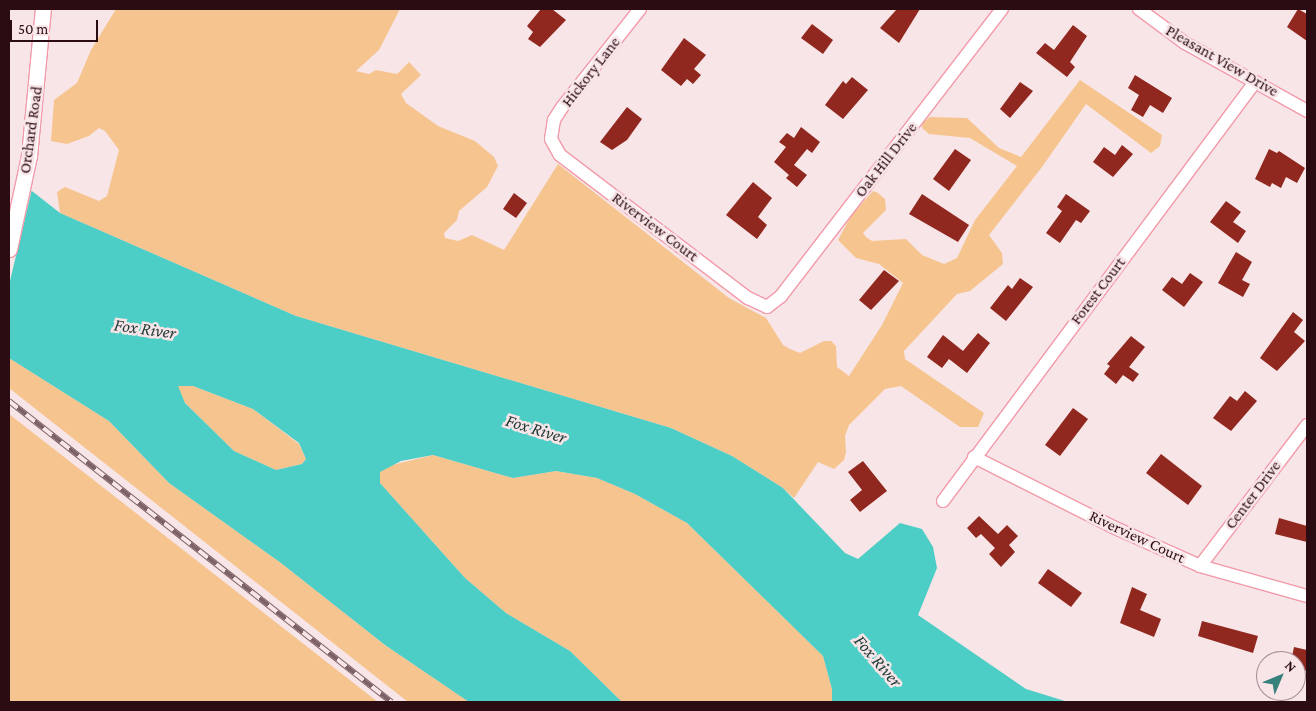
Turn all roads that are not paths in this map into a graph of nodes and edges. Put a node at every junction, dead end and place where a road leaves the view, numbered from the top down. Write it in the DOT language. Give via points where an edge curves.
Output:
graph roads {
  1 [pos="44,9"];
  2 [pos="640,9"];
  3 [pos="1002,9"];
  4 [pos="1139,9"];
  5 [pos="1255,82"];
  6 [pos="1307,110"];
  7 [pos="551,139"];
  8 [pos="9,249"];
  9 [pos="767,307"];
  10 [pos="1307,425"];
  11 [pos="974,457"];
  12 [pos="943,501"];
  13 [pos="1200,566"];
  14 [pos="1307,596"];
  1 -- 8 [label="main road, Orchard Road" via="29,156"];
  2 -- 7 [label="street, Hickory Lane" via="563,106 554,120"];
  3 -- 9 [label="street, Oak Hill Drive" via="782,296"];
  4 -- 5 [label="street, Pleasant View Drive" via="1185,43"];
  5 -- 6 [label="street, Pleasant View Drive"];
  5 -- 11 [label="street, Forest Court"];
  7 -- 9 [label="street, Riverview Court" via="560,155 748,298"];
  10 -- 13 [label="street, Center Drive"];
  11 -- 12 [label="street, Forest Court"];
  11 -- 13 [label="street, Riverview Court" via="1113,527"];
  13 -- 14 [label="street, Riverview Court"];
}
